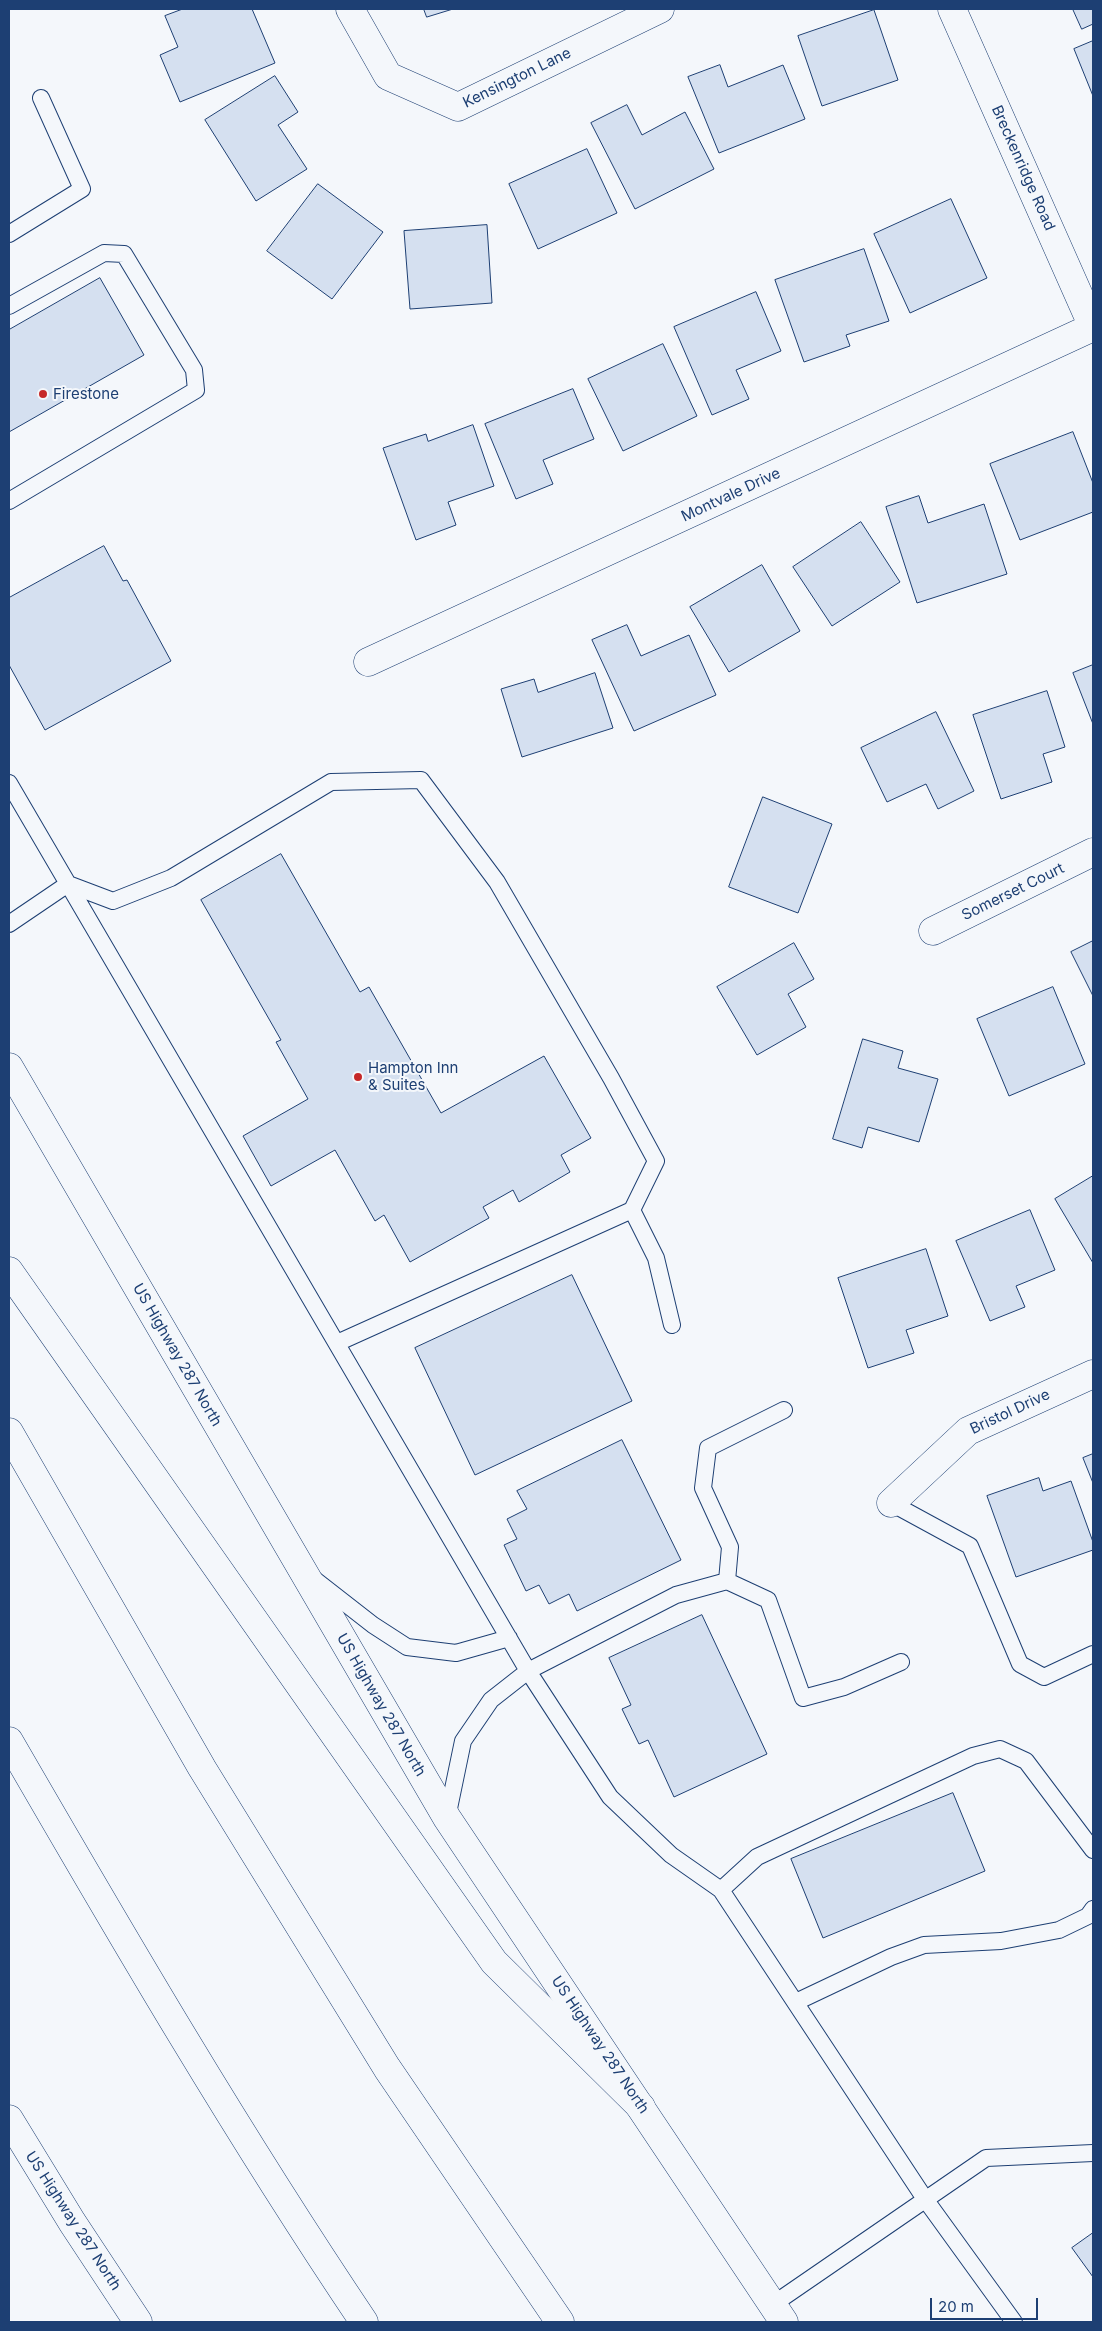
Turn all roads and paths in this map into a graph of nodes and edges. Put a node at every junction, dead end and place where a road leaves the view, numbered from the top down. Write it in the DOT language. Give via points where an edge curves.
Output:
graph roads {
  1 [pos="350,9"];
  2 [pos="660,9"];
  3 [pos="952,9"];
  4 [pos="41,98"];
  5 [pos="9,234"];
  6 [pos="9,306"];
  7 [pos="1093,327"];
  8 [pos="9,501"];
  9 [pos="368,662"];
  10 [pos="9,782"];
  11 [pos="1093,852"];
  12 [pos="68,884"];
  13 [pos="9,924"];
  14 [pos="933,931"];
  15 [pos="9,1067"];
  16 [pos="632,1210"];
  17 [pos="9,1272"];
  18 [pos="672,1325"];
  19 [pos="337,1343"];
  20 [pos="1093,1374"];
  21 [pos="784,1410"];
  22 [pos="9,1432"];
  23 [pos="891,1502"];
  24 [pos="302,1569"];
  25 [pos="727,1581"];
  26 [pos="509,1638"];
  27 [pos="1093,1654"];
  28 [pos="902,1662"];
  29 [pos="528,1671"];
  30 [pos="9,1741"];
  31 [pos="448,1818"];
  32 [pos="1093,1850"];
  33 [pos="721,1890"];
  34 [pos="1093,1909"];
  35 [pos="796,2002"];
  36 [pos="641,2107"];
  37 [pos="9,2120"];
  38 [pos="1093,2153"];
  39 [pos="925,2199"];
  40 [pos="778,2314"];
  41 [pos="138,2322"];
  42 [pos="364,2322"];
  43 [pos="560,2322"];
  44 [pos="1014,2322"];
  1 -- 2 [label="main road, Kensington Lane" via="388,76 458,107"];
  3 -- 7 [label="main road, Breckenridge Road"];
  4 -- 5 [label="lane" via="82,189"];
  6 -- 8 [label="lane" via="104,253 124,254 194,370 196,390"];
  7 -- 9 [label="main road, Montvale Drive"];
  10 -- 12 [label="lane"];
  11 -- 14 [label="main road, Somerset Court"];
  12 -- 13 [label="lane"];
  12 -- 16 [label="lane" via="113,901 171,878 331,782 421,780 497,882 612,1078 656,1161"];
  12 -- 19 [label="lane"];
  15 -- 24 [label="main road, US Highway 287 North"];
  16 -- 18 [label="lane" via="656,1258"];
  16 -- 19 [label="lane"];
  17 -- 36 [label="main road" via="494,1962"];
  19 -- 26 [label="lane"];
  20 -- 23 [label="main road, Bristol Drive" via="968,1431"];
  21 -- 25 [label="lane" via="708,1448 702,1488 730,1547"];
  22 -- 43 [label="main road" via="202,1768 382,2060"];
  23 -- 27 [label="lane" via="970,1546 1020,1664 1044,1677"];
  24 -- 26 [label="lane" via="406,1647 456,1653"];
  24 -- 31 [label="main road, US Highway 287 North"];
  25 -- 28 [label="lane" via="768,1600 803,1698 844,1687"];
  25 -- 29 [label="lane" via="676,1595"];
  26 -- 29 [label="lane"];
  29 -- 31 [label="lane" via="490,1700 463,1741"];
  29 -- 33 [label="lane" via="610,1798 671,1855"];
  30 -- 42 [label="main road" via="147,1980 285,2204"];
  31 -- 36 [label="main road, US Highway 287 North"];
  32 -- 33 [label="lane" via="1026,1761 1000,1749 973,1756 757,1857"];
  33 -- 35 [label="lane"];
  34 -- 35 [label="lane" via="1088,1916 1059,1930 1001,1941 924,1944 891,1956"];
  35 -- 39 [label="lane"];
  36 -- 40 [label="main road, US Highway 287 North"];
  37 -- 41 [label="main road, US Highway 287 North"];
  38 -- 39 [label="lane" via="986,2158"];
  39 -- 40 [label="lane"];
  39 -- 44 [label="lane"];
}
